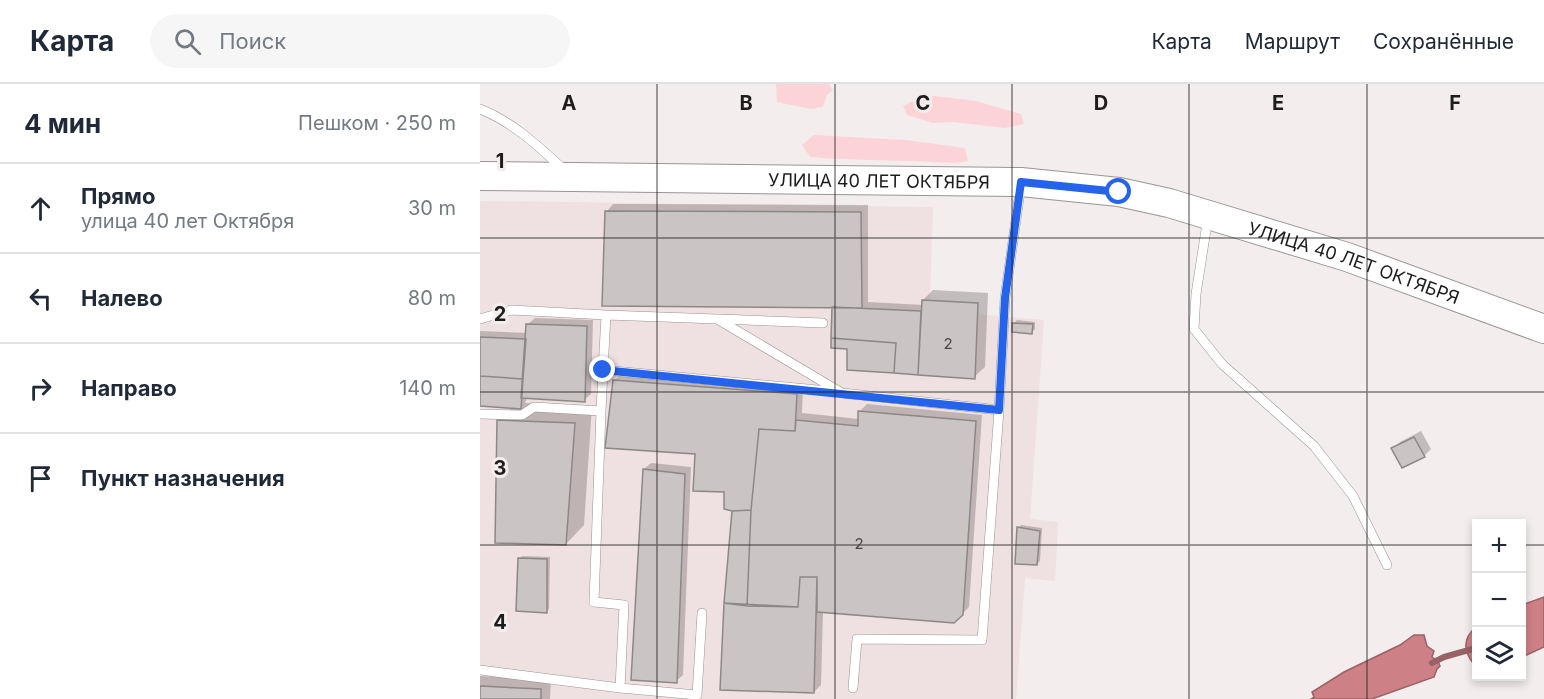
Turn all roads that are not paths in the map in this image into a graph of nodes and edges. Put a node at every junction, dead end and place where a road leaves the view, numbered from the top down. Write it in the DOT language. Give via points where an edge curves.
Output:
graph roads {
  1 [pos="480,110"];
  2 [pos="480,176"];
  3 [pos="572,177"];
  4 [pos="1021,182"];
  5 [pos="1209,214"];
  6 [pos="606,315"];
  7 [pos="480,319"];
  8 [pos="717,319"];
  9 [pos="823,323"];
  10 [pos="1544,329"];
  11 [pos="603,370"];
  12 [pos="842,393"];
  13 [pos="999,410"];
  14 [pos="601,411"];
  15 [pos="480,414"];
  16 [pos="1387,565"];
  17 [pos="702,613"];
  18 [pos="480,670"];
  19 [pos="620,688"];
  20 [pos="853,688"];
  1 -- 3 [label="lane" via="523,134"];
  2 -- 3 [label="main road, УЛИЦА 40 ЛЕТ ОКТЯБРЯ"];
  3 -- 4 [label="main road, УЛИЦА 40 ЛЕТ ОКТЯБРЯ"];
  4 -- 5 [label="main road, УЛИЦА 40 ЛЕТ ОКТЯБРЯ" via="1119,192"];
  4 -- 13 [label="lane" via="1005,298"];
  5 -- 10 [label="main road, УЛИЦА 40 ЛЕТ ОКТЯБРЯ" via="1347,257"];
  5 -- 16 [label="lane" via="1194,329 1222,364 1314,446 1353,496"];
  6 -- 7 [label="lane" via="511,310"];
  6 -- 8 [label="lane"];
  6 -- 11 [label="lane"];
  8 -- 9 [label="lane"];
  8 -- 12 [label="lane"];
  11 -- 12 [label="lane"];
  11 -- 14 [label="lane"];
  12 -- 13 [label="lane"];
  13 -- 20 [label="lane" via="982,640 857,639"];
  14 -- 15 [label="lane" via="534,407 522,415"];
  14 -- 19 [label="lane" via="594,602 624,605"];
  17 -- 19 [label="lane" via="697,695"];
  18 -- 19 [label="lane"];
}
